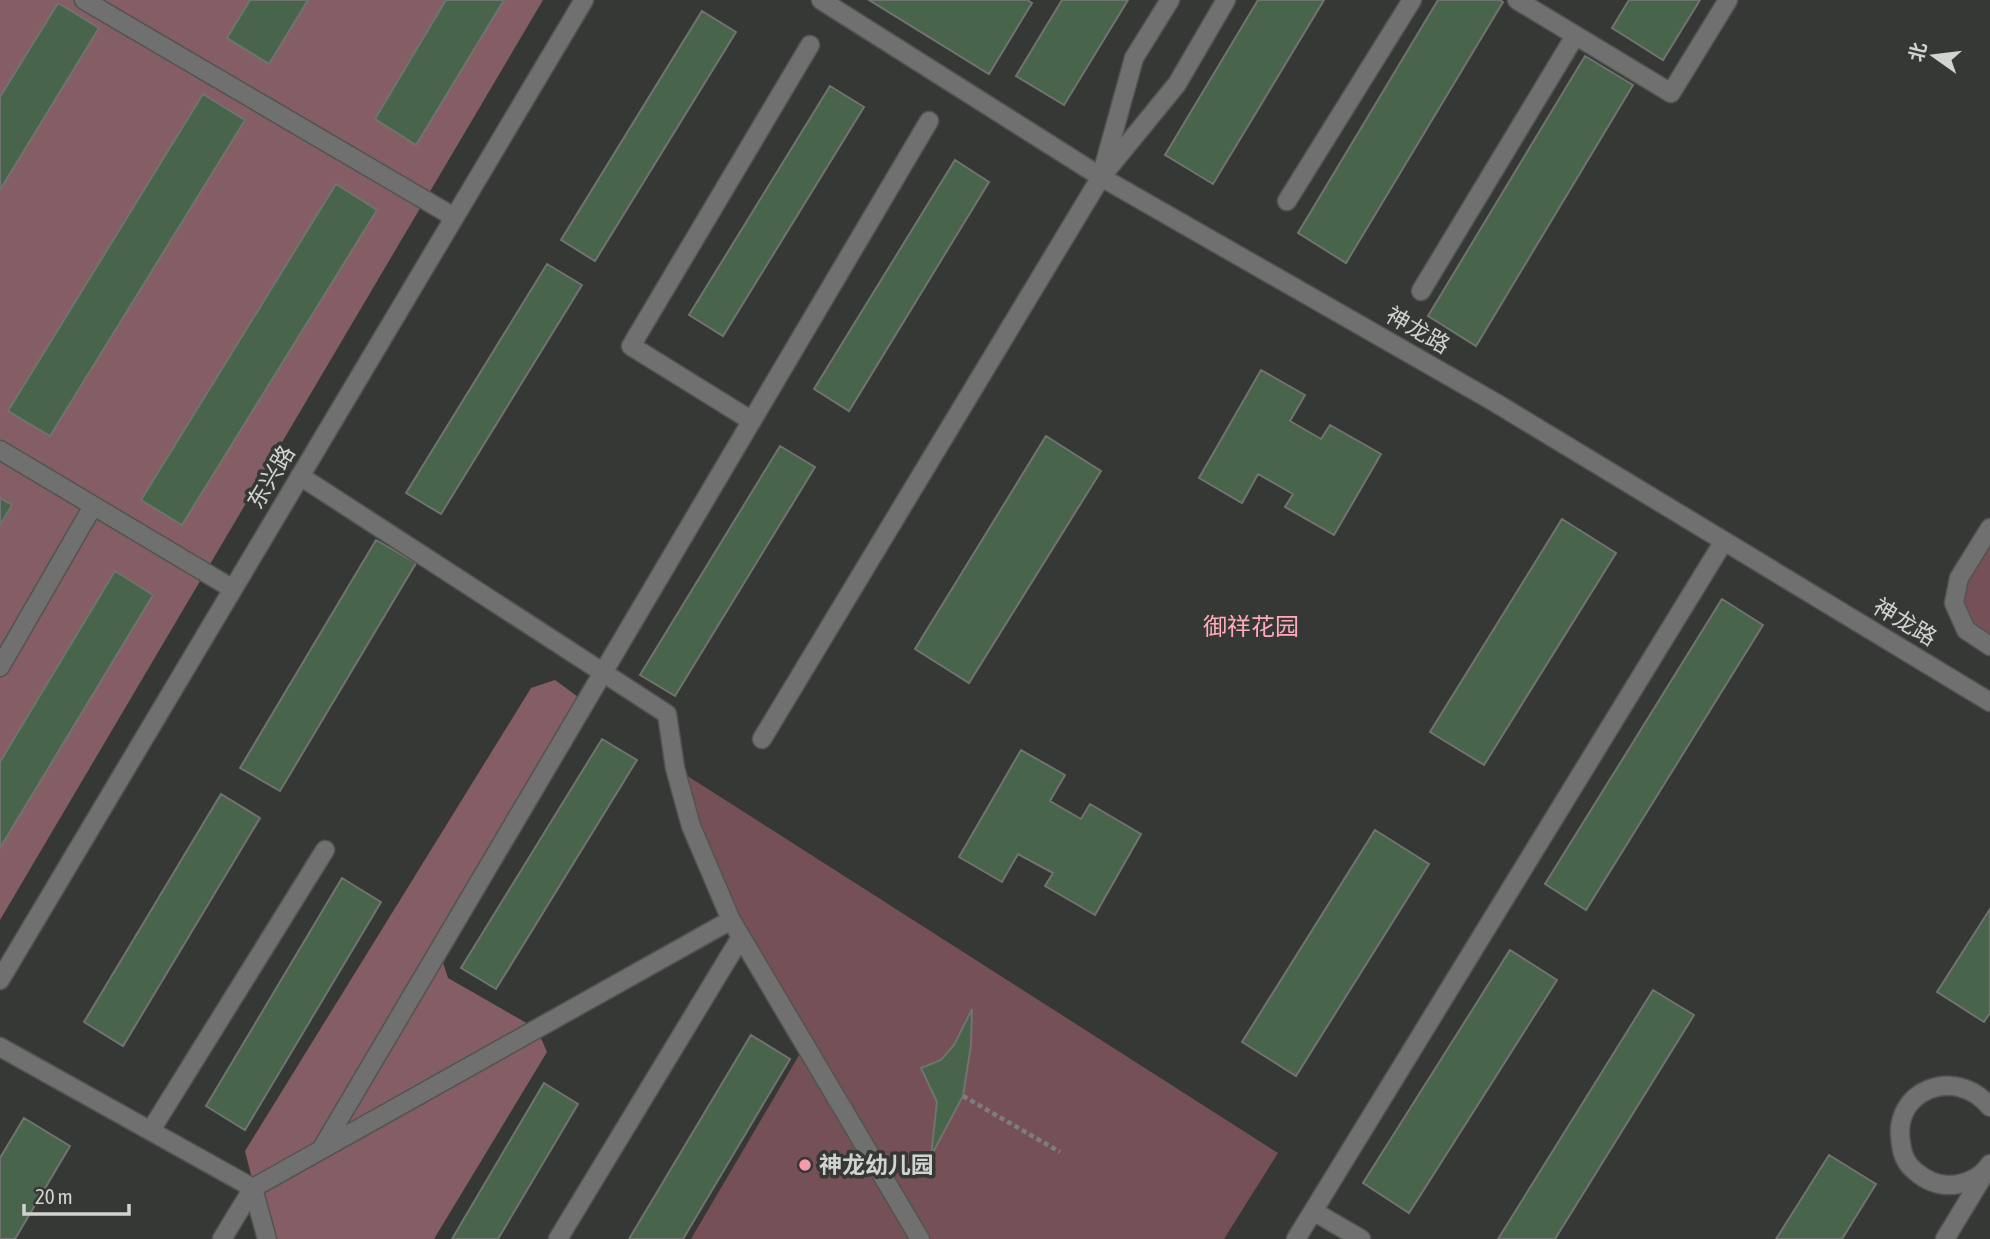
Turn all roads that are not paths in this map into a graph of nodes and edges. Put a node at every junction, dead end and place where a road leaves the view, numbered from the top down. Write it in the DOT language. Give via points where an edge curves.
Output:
graph roads {
  1 [pos="84,0"];
  2 [pos="584,0"];
  3 [pos="821,0"];
  4 [pos="1170,0"];
  5 [pos="1226,0"];
  6 [pos="1412,0"];
  7 [pos="1517,0"];
  8 [pos="1728,0"];
  9 [pos="1543,7"];
  10 [pos="1576,36"];
  11 [pos="810,45"];
  12 [pos="929,121"];
  13 [pos="1101,177"];
  14 [pos="1287,201"];
  15 [pos="454,217"];
  16 [pos="1421,291"];
  17 [pos="752,421"];
  18 [pos="0,450"];
  19 [pos="300,476"];
  20 [pos="93,506"];
  21 [pos="1990,528"];
  22 [pos="1724,541"];
  23 [pos="233,589"];
  24 [pos="1990,646"];
  25 [pos="0,667"];
  26 [pos="603,673"];
  27 [pos="1990,702"];
  28 [pos="762,739"];
  29 [pos="325,850"];
  30 [pos="731,920"];
  31 [pos="741,937"];
  32 [pos="0,980"];
  33 [pos="0,1047"];
  34 [pos="1990,1107"];
  35 [pos="151,1130"];
  36 [pos="320,1151"];
  37 [pos="1990,1164"];
  38 [pos="253,1188"];
  39 [pos="1313,1211"];
  40 [pos="222,1239"];
  41 [pos="267,1239"];
  42 [pos="558,1239"];
  43 [pos="920,1239"];
  44 [pos="1296,1239"];
  45 [pos="1361,1239"];
  46 [pos="1945,1239"];
  1 -- 15 [label="street"];
  2 -- 15 [label="street, 东兴路"];
  3 -- 13 [label="street, 神龙路"];
  4 -- 13 [label="street" via="1135,58"];
  5 -- 13 [label="street" via="1177,83"];
  6 -- 14 [label="street"];
  7 -- 9 [label="street"];
  8 -- 10 [label="street" via="1671,93"];
  9 -- 10 [label="street"];
  10 -- 16 [label="street"];
  11 -- 17 [label="street" via="631,346"];
  12 -- 17 [label="street"];
  13 -- 22 [label="street, 神龙路" via="1496,403"];
  13 -- 28 [label="street"];
  15 -- 19 [label="street, 东兴路"];
  17 -- 26 [label="street"];
  18 -- 20 [label="street"];
  19 -- 23 [label="street, 东兴路"];
  19 -- 26 [label="street"];
  20 -- 23 [label="street"];
  20 -- 25 [label="street"];
  21 -- 24 [label="street" via="1959,578 1954,603 1966,631"];
  22 -- 27 [label="street, 神龙路"];
  22 -- 39 [label="street"];
  23 -- 32 [label="street, 东兴路"];
  26 -- 30 [label="street" via="667,714 691,826"];
  26 -- 36 [label="street"];
  29 -- 35 [label="street"];
  30 -- 31 [label="street"];
  30 -- 36 [label="street"];
  31 -- 42 [label="street"];
  31 -- 43 [label="street"];
  33 -- 35 [label="street"];
  34 -- 37 [label="street" via="1968,1088 1936,1087 1910,1104 1899,1136 1910,1168 1940,1185 1972,1180"];
  35 -- 38 [label="street"];
  36 -- 38 [label="street"];
  37 -- 46 [label="street"];
  38 -- 40 [label="street"];
  38 -- 41 [label="street"];
  39 -- 44 [label="street"];
  39 -- 45 [label="street"];
}
